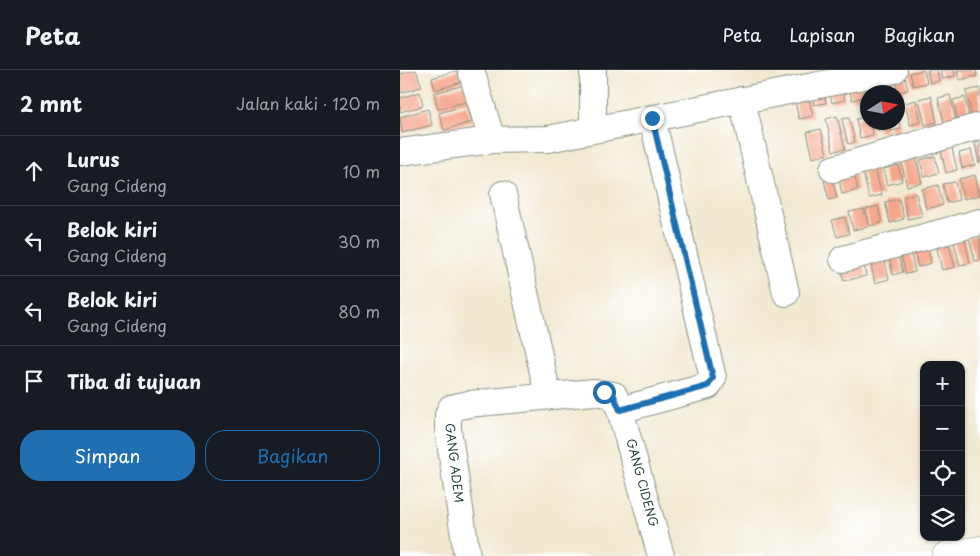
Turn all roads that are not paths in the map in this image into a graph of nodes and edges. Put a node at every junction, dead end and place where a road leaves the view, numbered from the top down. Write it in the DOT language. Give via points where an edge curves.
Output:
graph roads {
  1 [pos="471,70"];
  2 [pos="593,70"];
  3 [pos="894,70"];
  4 [pos="742,100"];
  5 [pos="652,118"];
  6 [pos="980,126"];
  7 [pos="593,130"];
  8 [pos="492,140"];
  9 [pos="400,152"];
  10 [pos="833,169"];
  11 [pos="504,194"];
  12 [pos="980,222"];
  13 [pos="843,259"];
  14 [pos="786,293"];
  15 [pos="548,395"];
  16 [pos="620,410"];
  17 [pos="980,550"];
  18 [pos="467,556"];
  19 [pos="661,556"];
  20 [pos="946,556"];
  1 -- 8 [label="street"];
  2 -- 7 [label="street"];
  3 -- 4 [label="street"];
  4 -- 5 [label="street"];
  4 -- 14 [label="street"];
  5 -- 7 [label="street"];
  5 -- 16 [label="street" via="713,378 708,386"];
  6 -- 10 [label="street"];
  7 -- 8 [label="street" via="548,139"];
  8 -- 9 [label="street"];
  11 -- 15 [label="street"];
  12 -- 13 [label="street"];
  15 -- 16 [label="street, GANG CIDENG" via="604,392 614,396"];
  15 -- 18 [label="street, GANG ADEM" via="451,408 448,429"];
  16 -- 19 [label="street, GANG CIDENG"];
  17 -- 20 [label="street"];
}
